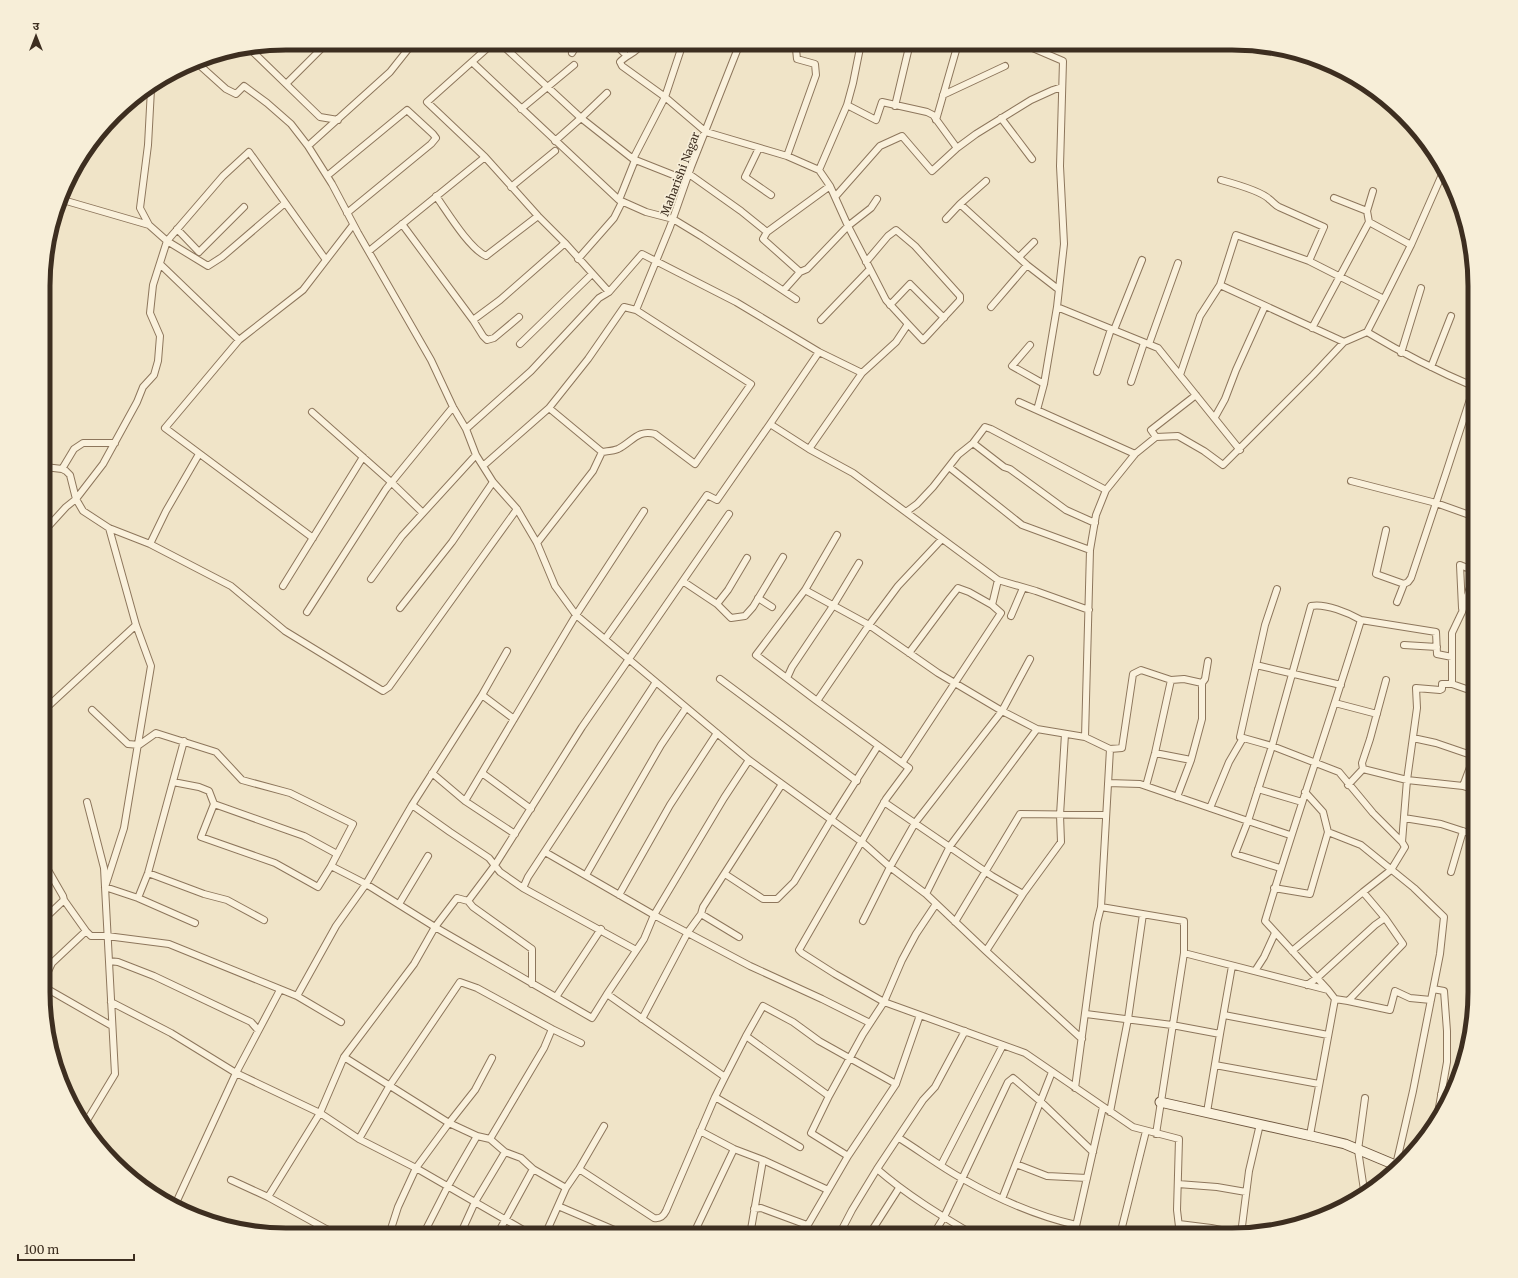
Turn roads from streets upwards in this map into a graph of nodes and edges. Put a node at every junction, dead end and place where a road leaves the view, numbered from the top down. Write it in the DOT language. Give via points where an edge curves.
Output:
graph roads {
  1 [pos="320,50"];
  2 [pos="407,50"];
  3 [pos="485,50"];
  4 [pos="508,50"];
  5 [pos="574,50"];
  6 [pos="621,50"];
  7 [pos="637,50"];
  8 [pos="681,50"];
  9 [pos="737,50"];
  10 [pos="796,50"];
  11 [pos="860,50"];
  12 [pos="908,50"];
  13 [pos="956,50"];
  14 [pos="1037,50"];
  15 [pos="253,52"];
  16 [pos="572,53"];
  17 [pos="624,53"];
  18 [pos="472,62"];
  19 [pos="574,65"];
  20 [pos="201,66"];
  21 [pos="1004,66"];
  22 [pos="286,84"];
  23 [pos="548,87"];
  24 [pos="1062,87"];
  25 [pos="151,93"];
  26 [pos="607,93"];
  27 [pos="943,95"];
  28 [pos="665,97"];
  29 [pos="847,105"];
  30 [pos="895,106"];
  31 [pos="521,109"];
  32 [pos="582,118"];
  33 [pos="1001,118"];
  34 [pos="338,120"];
  35 [pos="936,120"];
  36 [pos="706,132"];
  37 [pos="554,141"];
  38 [pos="308,146"];
  39 [pos="759,148"];
  40 [pos="957,148"];
  41 [pos="555,151"];
  42 [pos="786,156"];
  43 [pos="485,157"];
  44 [pos="1032,159"];
  45 [pos="634,160"];
  46 [pos="819,170"];
  47 [pos="689,174"];
  48 [pos="327,176"];
  49 [pos="1441,176"];
  50 [pos="686,180"];
  51 [pos="1221,180"];
  52 [pos="986,181"];
  53 [pos="830,186"];
  54 [pos="511,187"];
  55 [pos="1374,190"];
  56 [pos="771,195"];
  57 [pos="436,196"];
  58 [pos="835,197"];
  59 [pos="1334,198"];
  60 [pos="877,199"];
  61 [pos="66,201"];
  62 [pos="621,201"];
  63 [pos="285,203"];
  64 [pos="960,204"];
  65 [pos="244,207"];
  66 [pos="1367,211"];
  67 [pos="347,213"];
  68 [pos="538,216"];
  69 [pos="673,219"];
  70 [pos="946,219"];
  71 [pos="1369,222"];
  72 [pos="402,224"];
  73 [pos="149,225"];
  74 [pos="354,225"];
  75 [pos="848,226"];
  76 [pos="177,229"];
  77 [pos="767,232"];
  78 [pos="167,241"];
  79 [pos="1034,242"];
  80 [pos="565,243"];
  81 [pos="1410,245"];
  82 [pos="369,251"];
  83 [pos="1019,257"];
  84 [pos="578,258"];
  85 [pos="326,260"];
  86 [pos="1142,260"];
  87 [pos="656,261"];
  88 [pos="866,262"];
  89 [pos="1309,262"];
  90 [pos="1178,263"];
  91 [pos="160,264"];
  92 [pos="1027,265"];
  93 [pos="870,270"];
  94 [pos="800,272"];
  95 [pos="592,274"];
  96 [pos="1340,277"];
  97 [pos="1220,285"];
  98 [pos="1421,288"];
  99 [pos="1058,289"];
  100 [pos="784,290"];
  101 [pos="609,292"];
  102 [pos="796,299"];
  103 [pos="1384,299"];
  104 [pos="890,305"];
  105 [pos="1057,306"];
  106 [pos="1265,306"];
  107 [pos="992,307"];
  108 [pos="636,310"];
  109 [pos="1452,316"];
  110 [pos="519,317"];
  111 [pos="944,318"];
  112 [pos="473,320"];
  113 [pos="821,320"];
  114 [pos="908,324"];
  115 [pos="1312,328"];
  116 [pos="1113,330"];
  117 [pos="1367,332"];
  118 [pos="239,340"];
  119 [pos="1344,342"];
  120 [pos="520,344"];
  121 [pos="1147,344"];
  122 [pos="1030,345"];
  123 [pos="819,352"];
  124 [pos="1401,353"];
  125 [pos="1431,367"];
  126 [pos="1097,372"];
  127 [pos="862,373"];
  128 [pos="1180,375"];
  129 [pos="1131,382"];
  130 [pos="1468,383"];
  131 [pos="1044,384"];
  132 [pos="1196,395"];
  133 [pos="1019,402"];
  134 [pos="1468,404"];
  135 [pos="453,407"];
  136 [pos="549,408"];
  137 [pos="1037,410"];
  138 [pos="312,412"];
  139 [pos="1214,417"];
  140 [pos="770,424"];
  141 [pos="466,429"];
  142 [pos="1156,437"];
  143 [pos="115,443"];
  144 [pos="973,443"];
  145 [pos="809,449"];
  146 [pos="1240,450"];
  147 [pos="602,452"];
  148 [pos="200,454"];
  149 [pos="1135,454"];
  150 [pos="476,455"];
  151 [pos="363,457"];
  152 [pos="483,466"];
  153 [pos="949,466"];
  154 [pos="50,468"];
  155 [pos="62,469"];
  156 [pos="1351,481"];
  157 [pos="391,482"];
  158 [pos="492,482"];
  159 [pos="1106,490"];
  160 [pos="76,499"];
  161 [pos="1436,503"];
  162 [pos="516,509"];
  163 [pos="644,511"];
  164 [pos="906,512"];
  165 [pos="423,513"];
  166 [pos="730,514"];
  167 [pos="1468,514"];
  168 [pos="50,524"];
  169 [pos="1094,524"];
  170 [pos="109,528"];
  171 [pos="1386,530"];
  172 [pos="837,534"];
  173 [pos="313,538"];
  174 [pos="942,539"];
  175 [pos="537,543"];
  176 [pos="150,544"];
  177 [pos="1090,550"];
  178 [pos="783,557"];
  179 [pos="747,558"];
  180 [pos="859,563"];
  181 [pos="1468,569"];
  182 [pos="371,579"];
  183 [pos="998,580"];
  184 [pos="684,582"];
  185 [pos="1404,584"];
  186 [pos="282,586"];
  187 [pos="1023,588"];
  188 [pos="1277,589"];
  189 [pos="804,590"];
  190 [pos="1468,594"];
  191 [pos="758,598"];
  192 [pos="1397,602"];
  193 [pos="716,604"];
  194 [pos="992,605"];
  195 [pos="834,606"];
  196 [pos="772,607"];
  197 [pos="400,608"];
  198 [pos="1089,610"];
  199 [pos="307,612"];
  200 [pos="1462,612"];
  201 [pos="576,615"];
  202 [pos="1011,616"];
  203 [pos="1361,620"];
  204 [pos="136,625"];
  205 [pos="869,625"];
  206 [pos="605,640"];
  207 [pos="1404,645"];
  208 [pos="1437,647"];
  209 [pos="507,651"];
  210 [pos="909,653"];
  211 [pos="1452,657"];
  212 [pos="628,659"];
  213 [pos="1030,659"];
  214 [pos="1208,661"];
  215 [pos="1256,666"];
  216 [pos="1292,674"];
  217 [pos="787,678"];
  218 [pos="720,679"];
  219 [pos="1171,680"];
  220 [pos="1386,680"];
  221 [pos="656,682"];
  222 [pos="954,683"];
  223 [pos="1202,683"];
  224 [pos="1452,684"];
  225 [pos="1341,685"];
  226 [pos="1468,690"];
  227 [pos="482,695"];
  228 [pos="817,701"];
  229 [pos="1335,703"];
  230 [pos="50,704"];
  231 [pos="686,708"];
  232 [pos="92,710"];
  233 [pos="1002,711"];
  234 [pos="1377,714"];
  235 [pos="514,719"];
  236 [pos="1037,729"];
  237 [pos="717,733"];
  238 [pos="1065,734"];
  239 [pos="1085,737"];
  240 [pos="1243,738"];
  241 [pos="1413,738"];
  242 [pos="184,741"];
  243 [pos="138,745"];
  244 [pos="878,746"];
  245 [pos="1272,746"];
  246 [pos="1110,748"];
  247 [pos="1155,752"];
  248 [pos="1468,753"];
  249 [pos="749,760"];
  250 [pos="1190,760"];
  251 [pos="1315,762"];
  252 [pos="902,763"];
  253 [pos="1363,769"];
  254 [pos="1468,772"];
  255 [pos="432,773"];
  256 [pos="482,773"];
  257 [pos="1407,780"];
  258 [pos="857,781"];
  259 [pos="173,782"];
  260 [pos="1108,783"];
  261 [pos="782,784"];
  262 [pos="1348,785"];
  263 [pos="1146,786"];
  264 [pos="1463,786"];
  265 [pos="1468,788"];
  266 [pos="1258,789"];
  267 [pos="1305,792"];
  268 [pos="1177,797"];
  269 [pos="466,801"];
  270 [pos="87,802"];
  271 [pos="884,802"];
  272 [pos="1302,802"];
  273 [pos="214,804"];
  274 [pos="412,805"];
  275 [pos="1210,808"];
  276 [pos="531,809"];
  277 [pos="1060,815"];
  278 [pos="1106,815"];
  279 [pos="1404,818"];
  280 [pos="831,820"];
  281 [pos="1248,821"];
  282 [pos="915,823"];
  283 [pos="1463,831"];
  284 [pos="1328,832"];
  285 [pos="1468,833"];
  286 [pos="515,834"];
  287 [pos="1290,835"];
  288 [pos="862,842"];
  289 [pos="1402,842"];
  290 [pos="950,846"];
  291 [pos="545,852"];
  292 [pos="337,854"];
  293 [pos="428,856"];
  294 [pos="495,865"];
  295 [pos="331,866"];
  296 [pos="890,867"];
  297 [pos="1280,868"];
  298 [pos="1391,870"];
  299 [pos="986,871"];
  300 [pos="1452,872"];
  301 [pos="148,873"];
  302 [pos="725,874"];
  303 [pos="586,875"];
  304 [pos="50,878"];
  305 [pos="366,884"];
  306 [pos="105,886"];
  307 [pos="523,888"];
  308 [pos="1274,888"];
  309 [pos="1363,892"];
  310 [pos="926,894"];
  311 [pos="1023,894"];
  312 [pos="619,895"];
  313 [pos="138,898"];
  314 [pos="64,900"];
  315 [pos="468,901"];
  316 [pos="399,904"];
  317 [pos="936,904"];
  318 [pos="1101,906"];
  319 [pos="50,913"];
  320 [pos="701,914"];
  321 [pos="1143,914"];
  322 [pos="654,915"];
  323 [pos="1385,918"];
  324 [pos="264,920"];
  325 [pos="863,921"];
  326 [pos="955,922"];
  327 [pos="194,923"];
  328 [pos="435,927"];
  329 [pos="601,929"];
  330 [pos="86,931"];
  331 [pos="688,932"];
  332 [pos="1276,933"];
  333 [pos="107,936"];
  334 [pos="739,937"];
  335 [pos="636,950"];
  336 [pos="986,951"];
  337 [pos="1292,951"];
  338 [pos="1184,953"];
  339 [pos="109,961"];
  340 [pos="1232,966"];
  341 [pos="50,967"];
  342 [pos="1255,971"];
  343 [pos="1317,978"];
  344 [pos="532,984"];
  345 [pos="1307,985"];
  346 [pos="1433,989"];
  347 [pos="50,990"];
  348 [pos="280,990"];
  349 [pos="1328,990"];
  350 [pos="607,994"];
  351 [pos="297,996"];
  352 [pos="556,997"];
  353 [pos="1335,999"];
  354 [pos="1431,1000"];
  355 [pos="1348,1001"];
  356 [pos="111,1002"];
  357 [pos="884,1002"];
  358 [pos="1086,1014"];
  359 [pos="920,1015"];
  360 [pos="1224,1015"];
  361 [pos="642,1019"];
  362 [pos="1128,1019"];
  363 [pos="341,1022"];
  364 [pos="870,1023"];
  365 [pos="1172,1025"];
  366 [pos="112,1026"];
  367 [pos="552,1029"];
  368 [pos="258,1030"];
  369 [pos="965,1031"];
  370 [pos="1220,1034"];
  371 [pos="1328,1035"];
  372 [pos="746,1036"];
  373 [pos="1082,1039"];
  374 [pos="581,1043"];
  375 [pos="1003,1045"];
  376 [pos="344,1056"];
  377 [pos="492,1058"];
  378 [pos="850,1058"];
  379 [pos="1215,1065"];
  380 [pos="1052,1072"];
  381 [pos="236,1073"];
  382 [pos="726,1077"];
  383 [pos="896,1084"];
  384 [pos="1319,1084"];
  385 [pos="390,1085"];
  386 [pos="1076,1088"];
  387 [pos="1441,1094"];
  388 [pos="1445,1095"];
  389 [pos="829,1096"];
  390 [pos="715,1097"];
  391 [pos="1365,1098"];
  392 [pos="1040,1102"];
  393 [pos="1160,1102"];
  394 [pos="1439,1105"];
  395 [pos="1102,1107"];
  396 [pos="1110,1112"];
  397 [pos="1207,1112"];
  398 [pos="320,1114"];
  399 [pos="88,1119"];
  400 [pos="449,1123"];
  401 [pos="1260,1124"];
  402 [pos="604,1126"];
  403 [pos="700,1131"];
  404 [pos="1146,1131"];
  405 [pos="1156,1134"];
  406 [pos="1310,1135"];
  407 [pos="477,1136"];
  408 [pos="899,1138"];
  409 [pos="359,1140"];
  410 [pos="490,1140"];
  411 [pos="800,1146"];
  412 [pos="734,1149"];
  413 [pos="1358,1150"];
  414 [pos="505,1152"];
  415 [pos="1093,1152"];
  416 [pos="848,1156"];
  417 [pos="1400,1158"];
  418 [pos="763,1160"];
  419 [pos="1016,1164"];
  420 [pos="1394,1164"];
  421 [pos="941,1165"];
  422 [pos="416,1168"];
  423 [pos="533,1169"];
  424 [pos="579,1169"];
  425 [pos="877,1169"];
  426 [pos="1087,1178"];
  427 [pos="962,1179"];
  428 [pos="231,1180"];
  429 [pos="1178,1184"];
  430 [pos="448,1186"];
  431 [pos="566,1188"];
  432 [pos="899,1188"];
  433 [pos="1364,1188"];
  434 [pos="828,1190"];
  435 [pos="1246,1192"];
  436 [pos="268,1197"];
  437 [pos="1002,1199"];
  438 [pos="177,1201"];
  439 [pos="475,1202"];
  440 [pos="558,1206"];
  441 [pos="754,1209"];
  442 [pos="944,1217"];
  443 [pos="505,1220"];
  444 [pos="1179,1224"];
  445 [pos="807,1225"];
  446 [pos="1076,1225"];
  447 [pos="1242,1227"];
  448 [pos="318,1228"];
  449 [pos="391,1228"];
  450 [pos="427,1228"];
  451 [pos="463,1228"];
  452 [pos="501,1228"];
  453 [pos="519,1228"];
  454 [pos="548,1228"];
  455 [pos="610,1228"];
  456 [pos="696,1228"];
  457 [pos="751,1228"];
  458 [pos="806,1228"];
  459 [pos="843,1228"];
  460 [pos="874,1228"];
  461 [pos="937,1228"];
  462 [pos="962,1228"];
  463 [pos="1075,1228"];
  464 [pos="1122,1228"];
  465 [pos="1179,1228"];
  466 [pos="1211,1228"];
  1 -- 22 [label="street"];
  2 -- 34 [label="street" via="390,72"];
  3 -- 18 [label="street"];
  4 -- 23 [label="street"];
  5 -- 16 [label="street"];
  6 -- 17 [label="street"];
  7 -- 28 [label="street" via="620,62 622,66"];
  8 -- 28 [label="street"];
  9 -- 36 [label="street, Maharishi Nagar"];
  10 -- 42 [label="street" via="797,59 815,64 816,75"];
  11 -- 29 [label="street"];
  12 -- 30 [label="street"];
  13 -- 27 [label="street"];
  14 -- 24 [label="street" via="1063,61"];
  15 -- 22 [label="street"];
  18 -- 31 [label="street"];
  18 -- 43 [label="street" via="427,102"];
  19 -- 23 [label="street"];
  20 -- 38 [label="street" via="226,89 236,94 244,86 267,103 291,124"];
  21 -- 27 [label="street"];
  22 -- 34 [label="street" via="320,117"];
  23 -- 31 [label="street"];
  23 -- 32 [label="street"];
  24 -- 33 [label="street" via="1031,100"];
  24 -- 99 [label="street" via="1060,166 1064,244"];
  25 -- 73 [label="street" via="148,145 140,208"];
  26 -- 32 [label="street"];
  27 -- 35 [label="street"];
  28 -- 36 [label="street"];
  28 -- 45 [label="street"];
  29 -- 30 [label="street" via="876,120 882,102"];
  29 -- 46 [label="street"];
  30 -- 35 [label="street" via="927,112"];
  31 -- 37 [label="street"];
  32 -- 37 [label="street"];
  32 -- 45 [label="street"];
  33 -- 40 [label="street"];
  33 -- 44 [label="street"];
  34 -- 38 [label="street"];
  35 -- 40 [label="street"];
  36 -- 39 [label="street"];
  36 -- 47 [label="street, Maharishi Nagar"];
  37 -- 62 [label="street"];
  38 -- 48 [label="street"];
  39 -- 42 [label="street"];
  39 -- 56 [label="street" via="745,177"];
  40 -- 58 [label="street" via="932,171 902,136 880,146"];
  41 -- 54 [label="street"];
  42 -- 46 [label="street"];
  43 -- 54 [label="street"];
  43 -- 57 [label="street"];
  45 -- 50 [label="street"];
  45 -- 62 [label="street"];
  46 -- 53 [label="street"];
  47 -- 50 [label="street, Maharishi Nagar"];
  47 -- 77 [label="street"];
  48 -- 67 [label="street"];
  48 -- 67 [label="street" via="407,110 436,138"];
  49 -- 81 [label="street"];
  50 -- 69 [label="street, Maharishi Nagar"];
  51 -- 89 [label="street" via="1269,198 1273,204 1324,226"];
  52 -- 64 [label="street"];
  53 -- 58 [label="street"];
  53 -- 77 [label="street"];
  54 -- 68 [label="street"];
  55 -- 66 [label="street"];
  57 -- 68 [label="street" via="467,238 486,256"];
  57 -- 72 [label="street"];
  58 -- 75 [label="street"];
  59 -- 66 [label="street"];
  60 -- 75 [label="street" via="871,208"];
  61 -- 73 [label="street"];
  62 -- 69 [label="street" via="646,212"];
  62 -- 84 [label="street" via="614,218"];
  63 -- 76 [label="street" via="249,152 223,176"];
  63 -- 78 [label="street" via="208,266"];
  63 -- 85 [label="street"];
  64 -- 70 [label="street"];
  64 -- 83 [label="street"];
  65 -- 76 [label="street" via="200,252"];
  66 -- 71 [label="street"];
  67 -- 74 [label="street"];
  68 -- 80 [label="street"];
  69 -- 87 [label="street, Maharishi Nagar"];
  69 -- 100 [label="street"];
  71 -- 81 [label="street"];
  71 -- 96 [label="street"];
  72 -- 82 [label="street"];
  72 -- 112 [label="street"];
  73 -- 78 [label="street"];
  74 -- 82 [label="street"];
  74 -- 85 [label="street"];
  75 -- 88 [label="street"];
  75 -- 94 [label="street" via="807,269"];
  76 -- 78 [label="street"];
  77 -- 94 [label="street" via="763,239"];
  78 -- 91 [label="street"];
  79 -- 83 [label="street"];
  80 -- 84 [label="street"];
  80 -- 112 [label="street"];
  81 -- 103 [label="street"];
  82 -- 135 [label="street" via="431,360"];
  83 -- 92 [label="street"];
  84 -- 95 [label="street"];
  85 -- 118 [label="street" via="303,290"];
  86 -- 116 [label="street"];
  87 -- 101 [label="street" via="642,254"];
  87 -- 108 [label="street, Maharishi Nagar"];
  87 -- 123 [label="street" via="736,302"];
  88 -- 93 [label="street"];
  88 -- 111 [label="street" via="896,230 915,246 960,296 960,300"];
  89 -- 96 [label="street"];
  89 -- 97 [label="street" via="1236,235"];
  90 -- 121 [label="street"];
  91 -- 118 [label="street"];
  91 -- 143 [label="street" via="153,285 150,313 160,336 158,361 154,375 143,387"];
  92 -- 99 [label="street"];
  92 -- 107 [label="street"];
  93 -- 104 [label="street"];
  93 -- 113 [label="street"];
  94 -- 100 [label="street"];
  95 -- 101 [label="street"];
  95 -- 120 [label="street"];
  96 -- 103 [label="street"];
  96 -- 115 [label="street"];
  97 -- 106 [label="street"];
  97 -- 128 [label="street" via="1200,316"];
  98 -- 124 [label="street"];
  99 -- 105 [label="street"];
  100 -- 102 [label="street"];
  101 -- 141 [label="street" via="599,298 531,371"];
  103 -- 117 [label="street"];
  104 -- 111 [label="street" via="910,284"];
  104 -- 114 [label="street"];
  105 -- 116 [label="street"];
  105 -- 131 [label="street"];
  106 -- 115 [label="street"];
  106 -- 139 [label="street" via="1225,399"];
  108 -- 136 [label="street" via="624,307 588,359"];
  108 -- 147 [label="street" via="751,384 695,464 656,434 648,432 619,448"];
  109 -- 125 [label="street"];
  110 -- 112 [label="street" via="494,338 487,340"];
  111 -- 114 [label="street" via="923,340"];
  114 -- 127 [label="street" via="896,342"];
  115 -- 119 [label="street"];
  116 -- 121 [label="street"];
  116 -- 126 [label="street"];
  117 -- 119 [label="street"];
  117 -- 124 [label="street"];
  118 -- 148 [label="street" via="165,428"];
  119 -- 146 [label="street"];
  121 -- 128 [label="street" via="1158,348"];
  121 -- 129 [label="street"];
  122 -- 131 [label="street" via="1012,366"];
  123 -- 127 [label="street"];
  123 -- 140 [label="street"];
  124 -- 125 [label="street"];
  125 -- 130 [label="street"];
  127 -- 145 [label="street"];
  128 -- 132 [label="street"];
  131 -- 137 [label="street"];
  132 -- 139 [label="street"];
  132 -- 142 [label="street" via="1151,430"];
  133 -- 137 [label="street"];
  134 -- 161 [label="street"];
  135 -- 141 [label="street"];
  135 -- 157 [label="street"];
  136 -- 147 [label="street"];
  136 -- 152 [label="street"];
  137 -- 149 [label="street"];
  138 -- 151 [label="street"];
  139 -- 146 [label="street"];
  140 -- 145 [label="street"];
  140 -- 206 [label="street" via="717,500 707,495"];
  141 -- 150 [label="street"];
  142 -- 146 [label="street" via="1178,436 1223,465"];
  142 -- 149 [label="street"];
  143 -- 155 [label="street" via="82,443 74,449"];
  143 -- 160 [label="street" via="103,464"];
  144 -- 153 [label="street"];
  144 -- 159 [label="street" via="985,427 991,428"];
  144 -- 169 [label="street" via="1066,510"];
  145 -- 164 [label="street" via="853,473"];
  147 -- 175 [label="street" via="593,471"];
  148 -- 173 [label="street"];
  148 -- 176 [label="street" via="166,511"];
  149 -- 159 [label="street"];
  150 -- 152 [label="street"];
  150 -- 165 [label="street"];
  151 -- 157 [label="street"];
  151 -- 173 [label="street"];
  152 -- 158 [label="street"];
  153 -- 164 [label="street" via="917,504"];
  153 -- 177 [label="street" via="1022,525"];
  154 -- 155 [label="street"];
  155 -- 160 [label="street" via="70,475"];
  156 -- 161 [label="street"];
  157 -- 165 [label="street"];
  157 -- 199 [label="street"];
  158 -- 162 [label="street"];
  158 -- 197 [label="street" via="452,542"];
  159 -- 169 [label="street"];
  160 -- 168 [label="street"];
  160 -- 170 [label="street" via="84,511"];
  161 -- 167 [label="street"];
  161 -- 185 [label="street" via="1411,578"];
  162 -- 175 [label="street"];
  162 -- 176 [label="street" via="389,687 383,691 285,631 232,586"];
  163 -- 201 [label="street"];
  164 -- 174 [label="street"];
  165 -- 182 [label="street" via="402,536"];
  166 -- 184 [label="street"];
  169 -- 177 [label="street"];
  170 -- 176 [label="street"];
  170 -- 204 [label="street"];
  171 -- 185 [label="street" via="1376,574"];
  172 -- 189 [label="street"];
  173 -- 186 [label="street"];
  174 -- 183 [label="street"];
  174 -- 205 [label="street" via="898,586"];
  175 -- 201 [label="street" via="555,586"];
  177 -- 198 [label="street"];
  178 -- 191 [label="street"];
  179 -- 193 [label="street" via="728,590"];
  180 -- 195 [label="street"];
  181 -- 200 [label="street" via="1460,565"];
  183 -- 187 [label="street"];
  183 -- 194 [label="street"];
  184 -- 193 [label="street"];
  184 -- 212 [label="street"];
  185 -- 192 [label="street"];
  187 -- 198 [label="street"];
  187 -- 202 [label="street"];
  188 -- 215 [label="street" via="1265,625"];
  189 -- 195 [label="street"];
  189 -- 217 [label="street" via="756,655"];
  190 -- 200 [label="street"];
  191 -- 193 [label="street" via="745,616 731,618"];
  191 -- 196 [label="street"];
  194 -- 210 [label="street" via="958,588"];
  194 -- 222 [label="street" via="1001,613"];
  195 -- 205 [label="street"];
  195 -- 217 [label="street"];
  198 -- 239 [label="street"];
  200 -- 211 [label="street" via="1452,633"];
  201 -- 206 [label="street"];
  201 -- 235 [label="street"];
  203 -- 208 [label="street" via="1436,632"];
  203 -- 216 [label="street" via="1319,604 1312,606"];
  203 -- 225 [label="street"];
  204 -- 230 [label="street"];
  204 -- 243 [label="street" via="151,666"];
  205 -- 210 [label="street"];
  205 -- 228 [label="street"];
  206 -- 212 [label="street"];
  207 -- 208 [label="street"];
  208 -- 211 [label="street" via="1437,654"];
  209 -- 227 [label="street"];
  210 -- 222 [label="street"];
  211 -- 224 [label="street"];
  212 -- 221 [label="street"];
  212 -- 276 [label="street"];
  213 -- 233 [label="street"];
  214 -- 223 [label="street"];
  215 -- 216 [label="street"];
  215 -- 240 [label="street" via="1240,736"];
  216 -- 225 [label="street"];
  216 -- 245 [label="street"];
  217 -- 228 [label="street"];
  218 -- 258 [label="street"];
  219 -- 223 [label="street" via="1184,679"];
  219 -- 246 [label="street" via="1141,670 1133,674 1122,748"];
  219 -- 247 [label="street"];
  220 -- 234 [label="street"];
  221 -- 231 [label="street"];
  221 -- 291 [label="street"];
  222 -- 233 [label="street"];
  222 -- 252 [label="street"];
  223 -- 250 [label="street" via="1202,719"];
  224 -- 226 [label="street"];
  224 -- 241 [label="street" via="1442,684 1440,690 1416,688 1417,708"];
  225 -- 229 [label="street"];
  227 -- 235 [label="street"];
  227 -- 255 [label="street"];
  228 -- 244 [label="street"];
  229 -- 234 [label="street"];
  229 -- 251 [label="street"];
  231 -- 237 [label="street"];
  231 -- 303 [label="street" via="660,745"];
  232 -- 243 [label="street" via="128,744"];
  233 -- 236 [label="street"];
  233 -- 282 [label="street"];
  234 -- 253 [label="street" via="1362,763"];
  235 -- 256 [label="street"];
  236 -- 238 [label="street"];
  236 -- 290 [label="street"];
  237 -- 249 [label="street"];
  237 -- 312 [label="street" via="670,805"];
  238 -- 239 [label="street"];
  238 -- 277 [label="street"];
  239 -- 246 [label="street"];
  240 -- 245 [label="street"];
  240 -- 275 [label="street" via="1229,762"];
  241 -- 248 [label="street" via="1436,742"];
  241 -- 257 [label="street"];
  242 -- 243 [label="street" via="156,733"];
  242 -- 259 [label="street"];
  242 -- 292 [label="street" via="216,752 242,780 290,793 353,824"];
  243 -- 306 [label="street" via="124,828"];
  244 -- 252 [label="street"];
  244 -- 258 [label="street"];
  245 -- 251 [label="street"];
  245 -- 266 [label="street"];
  246 -- 260 [label="street"];
  247 -- 250 [label="street"];
  247 -- 263 [label="street"];
  249 -- 261 [label="street"];
  249 -- 322 [label="street"];
  250 -- 268 [label="street"];
  251 -- 262 [label="street" via="1339,772"];
  251 -- 267 [label="street"];
  252 -- 271 [label="street" via="909,768"];
  253 -- 257 [label="street"];
  253 -- 262 [label="street"];
  254 -- 264 [label="street"];
  255 -- 269 [label="street"];
  255 -- 274 [label="street"];
  256 -- 269 [label="street"];
  256 -- 276 [label="street"];
  257 -- 264 [label="street"];
  257 -- 279 [label="street"];
  258 -- 280 [label="street"];
  259 -- 273 [label="street" via="209,791"];
  259 -- 301 [label="street"];
  260 -- 263 [label="street"];
  260 -- 278 [label="street"];
  261 -- 280 [label="street"];
  261 -- 302 [label="street"];
  262 -- 289 [label="street"];
  263 -- 268 [label="street"];
  264 -- 265 [label="street"];
  266 -- 272 [label="street"];
  266 -- 281 [label="street"];
  267 -- 272 [label="street"];
  267 -- 284 [label="street" via="1323,812"];
  268 -- 275 [label="street"];
  269 -- 286 [label="street"];
  270 -- 306 [label="street" via="104,868"];
  271 -- 282 [label="street"];
  271 -- 288 [label="street"];
  272 -- 287 [label="street"];
  273 -- 292 [label="street" via="304,836"];
  273 -- 295 [label="street" via="201,837 274,863 318,886"];
  274 -- 294 [label="street" via="489,858"];
  274 -- 305 [label="street"];
  275 -- 281 [label="street"];
  276 -- 286 [label="street"];
  277 -- 278 [label="street"];
  277 -- 299 [label="street" via="1020,814"];
  277 -- 311 [label="street" via="1061,842"];
  278 -- 318 [label="street"];
  279 -- 283 [label="street" via="1441,824"];
  279 -- 289 [label="street"];
  280 -- 288 [label="street"];
  280 -- 302 [label="street" via="794,882 777,899 763,899"];
  281 -- 287 [label="street"];
  281 -- 297 [label="street" via="1235,854"];
  282 -- 290 [label="street"];
  282 -- 296 [label="street"];
  283 -- 285 [label="street"];
  283 -- 300 [label="street"];
  284 -- 298 [label="street" via="1361,845"];
  284 -- 308 [label="street" via="1310,894"];
  286 -- 294 [label="street"];
  287 -- 297 [label="street"];
  288 -- 296 [label="street"];
  288 -- 357 [label="street" via="799,950"];
  289 -- 298 [label="street" via="1405,847"];
  290 -- 299 [label="street"];
  290 -- 310 [label="street"];
  291 -- 303 [label="street"];
  291 -- 307 [label="street"];
  292 -- 295 [label="street"];
  293 -- 316 [label="street"];
  294 -- 307 [label="street" via="500,872"];
  294 -- 315 [label="street"];
  295 -- 305 [label="street"];
  296 -- 310 [label="street"];
  296 -- 325 [label="street"];
  297 -- 308 [label="street"];
  298 -- 309 [label="street"];
  298 -- 346 [label="street" via="1444,917"];
  299 -- 311 [label="street"];
  299 -- 326 [label="street"];
  301 -- 313 [label="street"];
  301 -- 324 [label="street" via="227,900"];
  302 -- 320 [label="street"];
  303 -- 312 [label="street"];
  304 -- 314 [label="street" via="64,896"];
  305 -- 316 [label="street"];
  305 -- 351 [label="street" via="336,926"];
  306 -- 313 [label="street"];
  306 -- 333 [label="street"];
  307 -- 329 [label="street"];
  308 -- 332 [label="street" via="1265,921"];
  309 -- 323 [label="street"];
  309 -- 337 [label="street"];
  310 -- 317 [label="street"];
  311 -- 336 [label="street"];
  312 -- 322 [label="street"];
  313 -- 327 [label="street"];
  314 -- 319 [label="street"];
  314 -- 330 [label="street"];
  315 -- 328 [label="street" via="457,898"];
  315 -- 344 [label="street" via="532,949"];
  316 -- 328 [label="street"];
  317 -- 326 [label="street"];
  317 -- 357 [label="street" via="902,960"];
  318 -- 321 [label="street"];
  318 -- 358 [label="street"];
  320 -- 331 [label="street"];
  320 -- 334 [label="street"];
  321 -- 338 [label="street" via="1184,921"];
  321 -- 362 [label="street"];
  322 -- 331 [label="street"];
  322 -- 335 [label="street" via="644,939"];
  323 -- 343 [label="street"];
  323 -- 355 [label="street" via="1403,944"];
  326 -- 336 [label="street"];
  328 -- 344 [label="street"];
  328 -- 376 [label="street" via="414,964"];
  329 -- 335 [label="street"];
  329 -- 352 [label="street"];
  330 -- 333 [label="street" via="91,936"];
  330 -- 341 [label="street"];
  331 -- 361 [label="street"];
  331 -- 364 [label="street" via="750,966"];
  332 -- 337 [label="street"];
  332 -- 342 [label="street"];
  333 -- 339 [label="street"];
  333 -- 348 [label="street" via="169,944"];
  335 -- 350 [label="street"];
  336 -- 373 [label="street"];
  337 -- 343 [label="street"];
  338 -- 340 [label="street"];
  338 -- 365 [label="street"];
  339 -- 356 [label="street"];
  339 -- 368 [label="street" via="154,976 250,1022"];
  340 -- 342 [label="street"];
  340 -- 360 [label="street"];
  342 -- 345 [label="street"];
  343 -- 345 [label="street"];
  343 -- 349 [label="street"];
  344 -- 352 [label="street"];
  345 -- 349 [label="street"];
  346 -- 354 [label="street"];
  346 -- 387 [label="street" via="1444,991 1448,1031 1447,1062"];
  347 -- 366 [label="street"];
  348 -- 351 [label="street"];
  348 -- 368 [label="street"];
  349 -- 353 [label="street"];
  350 -- 352 [label="street" via="592,1018"];
  350 -- 361 [label="street"];
  351 -- 363 [label="street"];
  353 -- 355 [label="street"];
  353 -- 371 [label="street"];
  354 -- 355 [label="street" via="1410,998 1396,991 1390,1010"];
  354 -- 417 [label="street"];
  356 -- 366 [label="street"];
  356 -- 381 [label="street"];
  357 -- 359 [label="street"];
  357 -- 364 [label="street"];
  358 -- 362 [label="street"];
  358 -- 373 [label="street"];
  359 -- 369 [label="street"];
  359 -- 383 [label="street"];
  360 -- 370 [label="street"];
  360 -- 371 [label="street"];
  361 -- 382 [label="street"];
  362 -- 365 [label="street"];
  362 -- 396 [label="street"];
  364 -- 378 [label="street"];
  365 -- 370 [label="street"];
  365 -- 393 [label="street"];
  366 -- 399 [label="street" via="115,1074"];
  367 -- 374 [label="street"];
  367 -- 385 [label="street" via="477,988 460,982"];
  367 -- 410 [label="street" via="544,1048"];
  368 -- 381 [label="street"];
  369 -- 375 [label="street"];
  369 -- 408 [label="street" via="935,1087 923,1100"];
  370 -- 379 [label="street"];
  371 -- 384 [label="street"];
  372 -- 378 [label="street" via="762,1006"];
  372 -- 382 [label="street"];
  372 -- 389 [label="street"];
  373 -- 386 [label="street"];
  375 -- 380 [label="street" via="1025,1053"];
  375 -- 421 [label="street"];
  376 -- 385 [label="street"];
  376 -- 398 [label="street"];
  377 -- 400 [label="street" via="475,1090"];
  378 -- 383 [label="street"];
  378 -- 389 [label="street"];
  379 -- 384 [label="street"];
  379 -- 397 [label="street"];
  380 -- 386 [label="street"];
  380 -- 392 [label="street"];
  381 -- 398 [label="street"];
  381 -- 438 [label="street"];
  382 -- 390 [label="street"];
  383 -- 416 [label="street"];
  384 -- 406 [label="street"];
  385 -- 400 [label="street"];
  385 -- 409 [label="street"];
  386 -- 395 [label="street"];
  387 -- 388 [label="street"];
  387 -- 394 [label="street"];
  389 -- 416 [label="street" via="811,1133"];
  390 -- 403 [label="street"];
  390 -- 411 [label="street"];
  391 -- 413 [label="street"];
  392 -- 415 [label="street"];
  392 -- 419 [label="street"];
  392 -- 427 [label="street" via="1013,1078 1008,1082"];
  393 -- 397 [label="street"];
  393 -- 405 [label="street"];
  395 -- 396 [label="street"];
  395 -- 415 [label="street"];
  396 -- 404 [label="street" via="1133,1128"];
  397 -- 401 [label="street"];
  398 -- 409 [label="street"];
  398 -- 436 [label="street"];
  400 -- 407 [label="street"];
  400 -- 422 [label="street"];
  401 -- 406 [label="street"];
  401 -- 435 [label="street"];
  402 -- 424 [label="street"];
  403 -- 412 [label="street"];
  403 -- 424 [label="street" via="666,1211 659,1218 654,1218"];
  404 -- 405 [label="street"];
  404 -- 464 [label="street"];
  405 -- 429 [label="street" via="1179,1139"];
  406 -- 413 [label="street"];
  407 -- 410 [label="street"];
  407 -- 430 [label="street"];
  408 -- 421 [label="street"];
  408 -- 425 [label="street"];
  409 -- 422 [label="street"];
  410 -- 414 [label="street"];
  412 -- 418 [label="street"];
  412 -- 456 [label="street"];
  413 -- 420 [label="street"];
  413 -- 433 [label="street"];
  414 -- 423 [label="street" via="522,1158"];
  414 -- 439 [label="street"];
  415 -- 426 [label="street"];
  416 -- 434 [label="street"];
  418 -- 434 [label="street"];
  418 -- 441 [label="street"];
  419 -- 426 [label="street" via="1046,1176"];
  419 -- 437 [label="street"];
  421 -- 427 [label="street"];
  422 -- 430 [label="street"];
  422 -- 449 [label="street"];
  423 -- 431 [label="street"];
  423 -- 443 [label="street"];
  424 -- 431 [label="street"];
  425 -- 432 [label="street"];
  425 -- 459 [label="street"];
  426 -- 446 [label="street"];
  427 -- 437 [label="street"];
  427 -- 442 [label="street"];
  428 -- 436 [label="street"];
  429 -- 435 [label="street"];
  429 -- 444 [label="street"];
  430 -- 439 [label="street"];
  430 -- 450 [label="street"];
  431 -- 440 [label="street"];
  432 -- 442 [label="street"];
  432 -- 460 [label="street"];
  434 -- 445 [label="street"];
  435 -- 447 [label="street"];
  436 -- 448 [label="street"];
  437 -- 446 [label="street" via="1051,1219"];
  439 -- 443 [label="street"];
  439 -- 451 [label="street"];
  440 -- 454 [label="street"];
  440 -- 455 [label="street"];
  441 -- 445 [label="street" via="761,1208"];
  441 -- 457 [label="street"];
  442 -- 461 [label="street"];
  442 -- 462 [label="street"];
  443 -- 452 [label="street"];
  443 -- 453 [label="street"];
  444 -- 465 [label="street"];
  444 -- 466 [label="street"];
  445 -- 458 [label="street"];
  446 -- 463 [label="street"];
}
